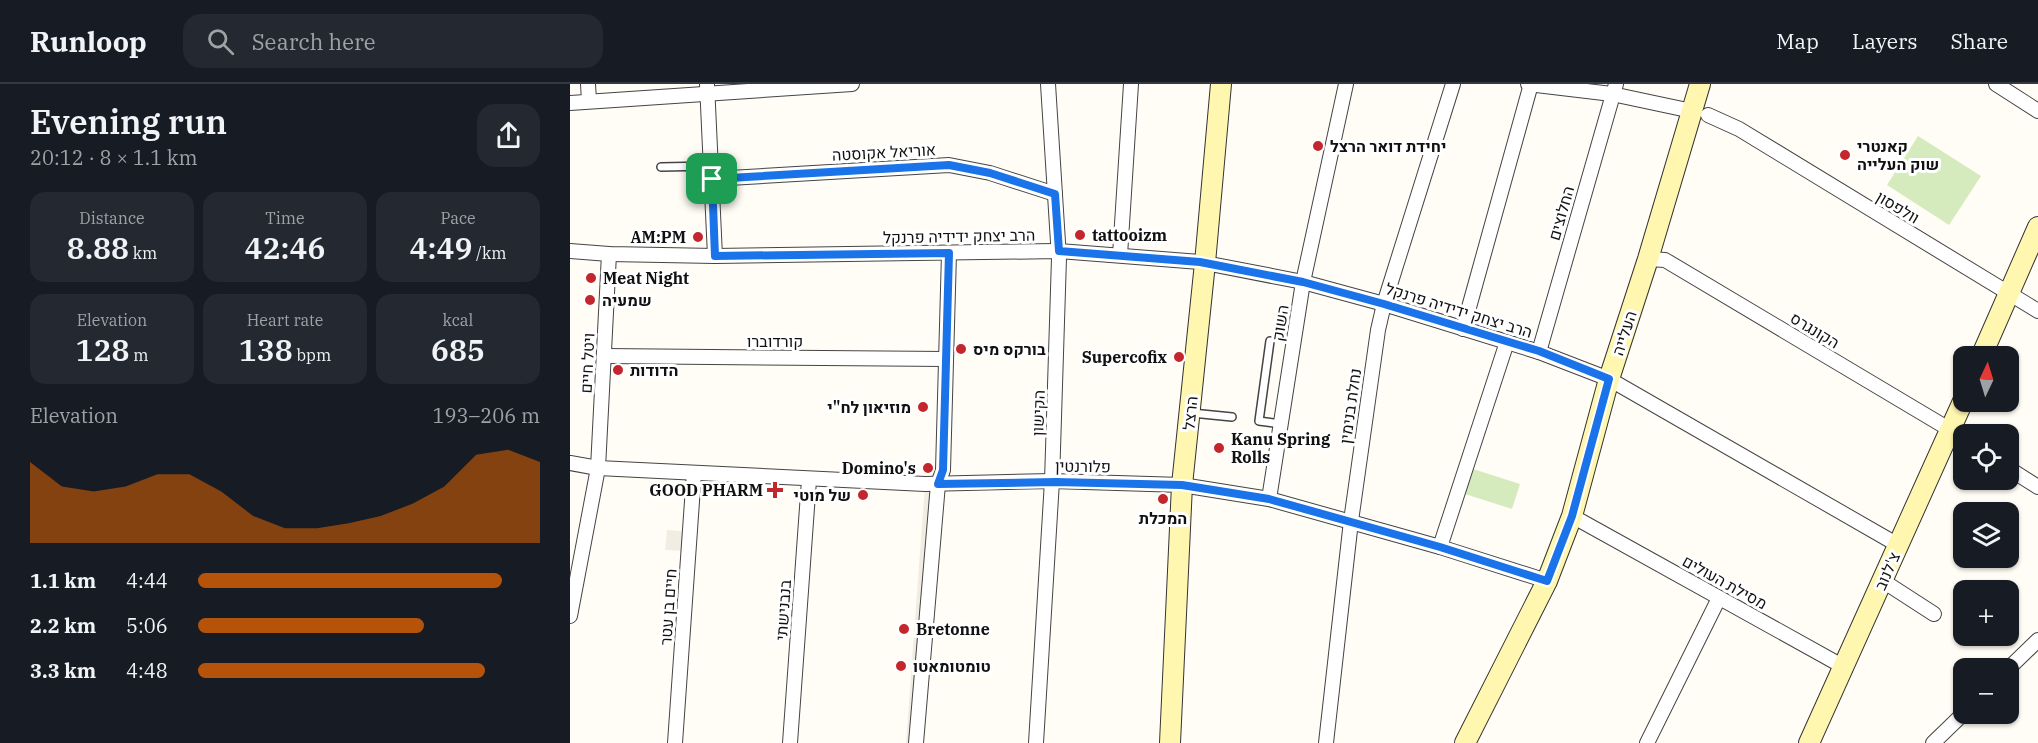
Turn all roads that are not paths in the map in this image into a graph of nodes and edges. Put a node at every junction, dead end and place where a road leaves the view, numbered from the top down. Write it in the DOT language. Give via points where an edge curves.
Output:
graph roads {
  1 [pos="588,84"];
  2 [pos="852,84"];
  3 [pos="1048,84"];
  4 [pos="1131,84"];
  5 [pos="1221,84"];
  6 [pos="1346,84"];
  7 [pos="1453,84"];
  8 [pos="1530,84"];
  9 [pos="1700,84"];
  10 [pos="1996,84"];
  11 [pos="794,86"];
  12 [pos="707,88"];
  13 [pos="1614,89"];
  14 [pos="589,101"];
  15 [pos="570,103"];
  16 [pos="2038,111"];
  17 [pos="1700,113"];
  18 [pos="661,167"];
  19 [pos="712,173"];
  20 [pos="1055,194"];
  21 [pos="2035,228"];
  22 [pos="570,251"];
  23 [pos="1059,251"];
  24 [pos="949,253"];
  25 [pos="609,254"];
  26 [pos="1120,255"];
  27 [pos="715,256"];
  28 [pos="1648,259"];
  29 [pos="1205,263"];
  30 [pos="1303,282"];
  31 [pos="2008,293"];
  32 [pos="1384,304"];
  33 [pos="2038,311"];
  34 [pos="1462,329"];
  35 [pos="1270,341"];
  36 [pos="1507,342"];
  37 [pos="1986,346"];
  38 [pos="1539,351"];
  39 [pos="604,356"];
  40 [pos="946,359"];
  41 [pos="1609,379"];
  42 [pos="1190,413"];
  43 [pos="1232,417"];
  44 [pos="1281,424"];
  45 [pos="1953,432"];
  46 [pos="1953,442"];
  47 [pos="570,463"];
  48 [pos="598,468"];
  49 [pos="694,473"];
  50 [pos="2019,475"];
  51 [pos="809,480"];
  52 [pos="1052,482"];
  53 [pos="938,484"];
  54 [pos="1182,485"];
  55 [pos="2038,487"];
  56 [pos="1269,499"];
  57 [pos="1572,516"];
  58 [pos="1351,521"];
  59 [pos="1899,545"];
  60 [pos="1440,547"];
  61 [pos="1547,581"];
  62 [pos="1883,581"];
  63 [pos="1719,598"];
  64 [pos="1934,614"];
  65 [pos="570,616"];
  66 [pos="2038,640"];
  67 [pos="2019,658"];
  68 [pos="1844,668"];
  69 [pos="1953,724"];
  70 [pos="675,743"];
  71 [pos="790,743"];
  72 [pos="916,743"];
  73 [pos="1036,743"];
  74 [pos="1170,743"];
  75 [pos="1326,743"];
  76 [pos="1465,743"];
  77 [pos="1647,743"];
  78 [pos="1809,743"];
  79 [pos="1933,743"];
  1 -- 14 [label="street"];
  2 -- 11 [label="street"];
  3 -- 20 [label="street, הקישון"];
  4 -- 26 [label="street"];
  5 -- 29 [label="street, הרצל"];
  6 -- 30 [label="street, השוק"];
  7 -- 32 [label="street, נחלת בנימין"];
  8 -- 13 [label="street, וולפסון"];
  8 -- 34 [label="street"];
  9 -- 17 [label="street, העלייה"];
  10 -- 16 [label="street"];
  11 -- 12 [label="street"];
  12 -- 14 [label="street"];
  12 -- 19 [label="street"];
  13 -- 17 [label="street, וולפסון"];
  13 -- 38 [label="street, החלוצים"];
  14 -- 15 [label="street"];
  17 -- 28 [label="street, העלייה"];
  17 -- 31 [label="street, וולפסון" via="1739,129"];
  18 -- 19 [label="lane"];
  19 -- 20 [label="street, אוריאל אקוסטה" via="949,165 990,173"];
  19 -- 27 [label="street"];
  20 -- 23 [label="street, הקישון"];
  21 -- 31 [label="street"];
  22 -- 25 [label="street, הרב יצחק ידידיה פרנקל"];
  23 -- 24 [label="street, הרב יצחק ידידיה פרנקל"];
  23 -- 26 [label="street, הרב יצחק ידידיה פרנקל"];
  23 -- 52 [label="street, הקישון"];
  24 -- 27 [label="street, הרב יצחק ידידיה פרנקל"];
  24 -- 40 [label="street"];
  25 -- 27 [label="street, הרב יצחק ידידיה פרנקל"];
  25 -- 39 [label="street, ויטל חיים"];
  26 -- 29 [label="street, הרב יצחק ידידיה פרנקל"];
  28 -- 41 [label="street, העלייה"];
  28 -- 45 [label="street, הקונגרס" via="1665,260"];
  29 -- 30 [label="street, הרב יצחק ידידיה פרנקל"];
  29 -- 42 [label="street, הרצל"];
  30 -- 32 [label="street, הרב יצחק ידידיה פרנקל"];
  30 -- 44 [label="street, השוק"];
  31 -- 33 [label="street, וולפסון"];
  31 -- 37 [label="street"];
  32 -- 34 [label="street, הרב יצחק ידידיה פרנקל"];
  32 -- 58 [label="street, נחלת בנימין"];
  34 -- 36 [label="street, הרב יצחק ידידיה פרנקל"];
  35 -- 44 [label="lane" via="1259,421"];
  36 -- 38 [label="street, הרב יצחק ידידיה פרנקל"];
  36 -- 60 [label="street"];
  38 -- 41 [label="street, הרב יצחק ידידיה פרנקל"];
  39 -- 40 [label="street, קורדוברו"];
  39 -- 48 [label="street, ויטל חיים"];
  40 -- 53 [label="street" via="943,470"];
  41 -- 57 [label="street, העלייה"];
  41 -- 59 [label="street, הרב יצחק ידידיה פרנקל"];
  42 -- 43 [label="lane"];
  42 -- 54 [label="street, הרצל"];
  44 -- 56 [label="street, השוק"];
  46 -- 59 [label="street, צ'לנוב"];
  47 -- 48 [label="street, פלורנטין"];
  48 -- 49 [label="street, פלורנטין"];
  48 -- 65 [label="street, ויטל חיים"];
  49 -- 51 [label="street, פלורנטין"];
  49 -- 70 [label="street, חיים בן עטר"];
  50 -- 55 [label="street"];
  51 -- 53 [label="street, פלורנטין"];
  51 -- 71 [label="street, בנבנישתי"];
  52 -- 53 [label="street, פלורנטין"];
  52 -- 54 [label="street, פלורנטין"];
  52 -- 73 [label="street, הקישון"];
  53 -- 72 [label="street"];
  54 -- 56 [label="street, פלורנטין"];
  54 -- 74 [label="street, הרצל"];
  56 -- 58 [label="street, פלורנטין"];
  57 -- 61 [label="street, העלייה"];
  57 -- 63 [label="street, מסילת העולים"];
  58 -- 60 [label="street, פלורנטין"];
  58 -- 75 [label="street, נחלת בנימין"];
  59 -- 62 [label="street, צ'לנוב"];
  60 -- 61 [label="street, פלורנטין"];
  61 -- 76 [label="street, העלייה"];
  62 -- 64 [label="street"];
  62 -- 68 [label="street, צ'לנוב"];
  63 -- 68 [label="street, מסילת העולים"];
  63 -- 77 [label="street"];
  66 -- 67 [label="street"];
  68 -- 78 [label="street, צ'לנוב"];
  69 -- 79 [label="street"];
}
